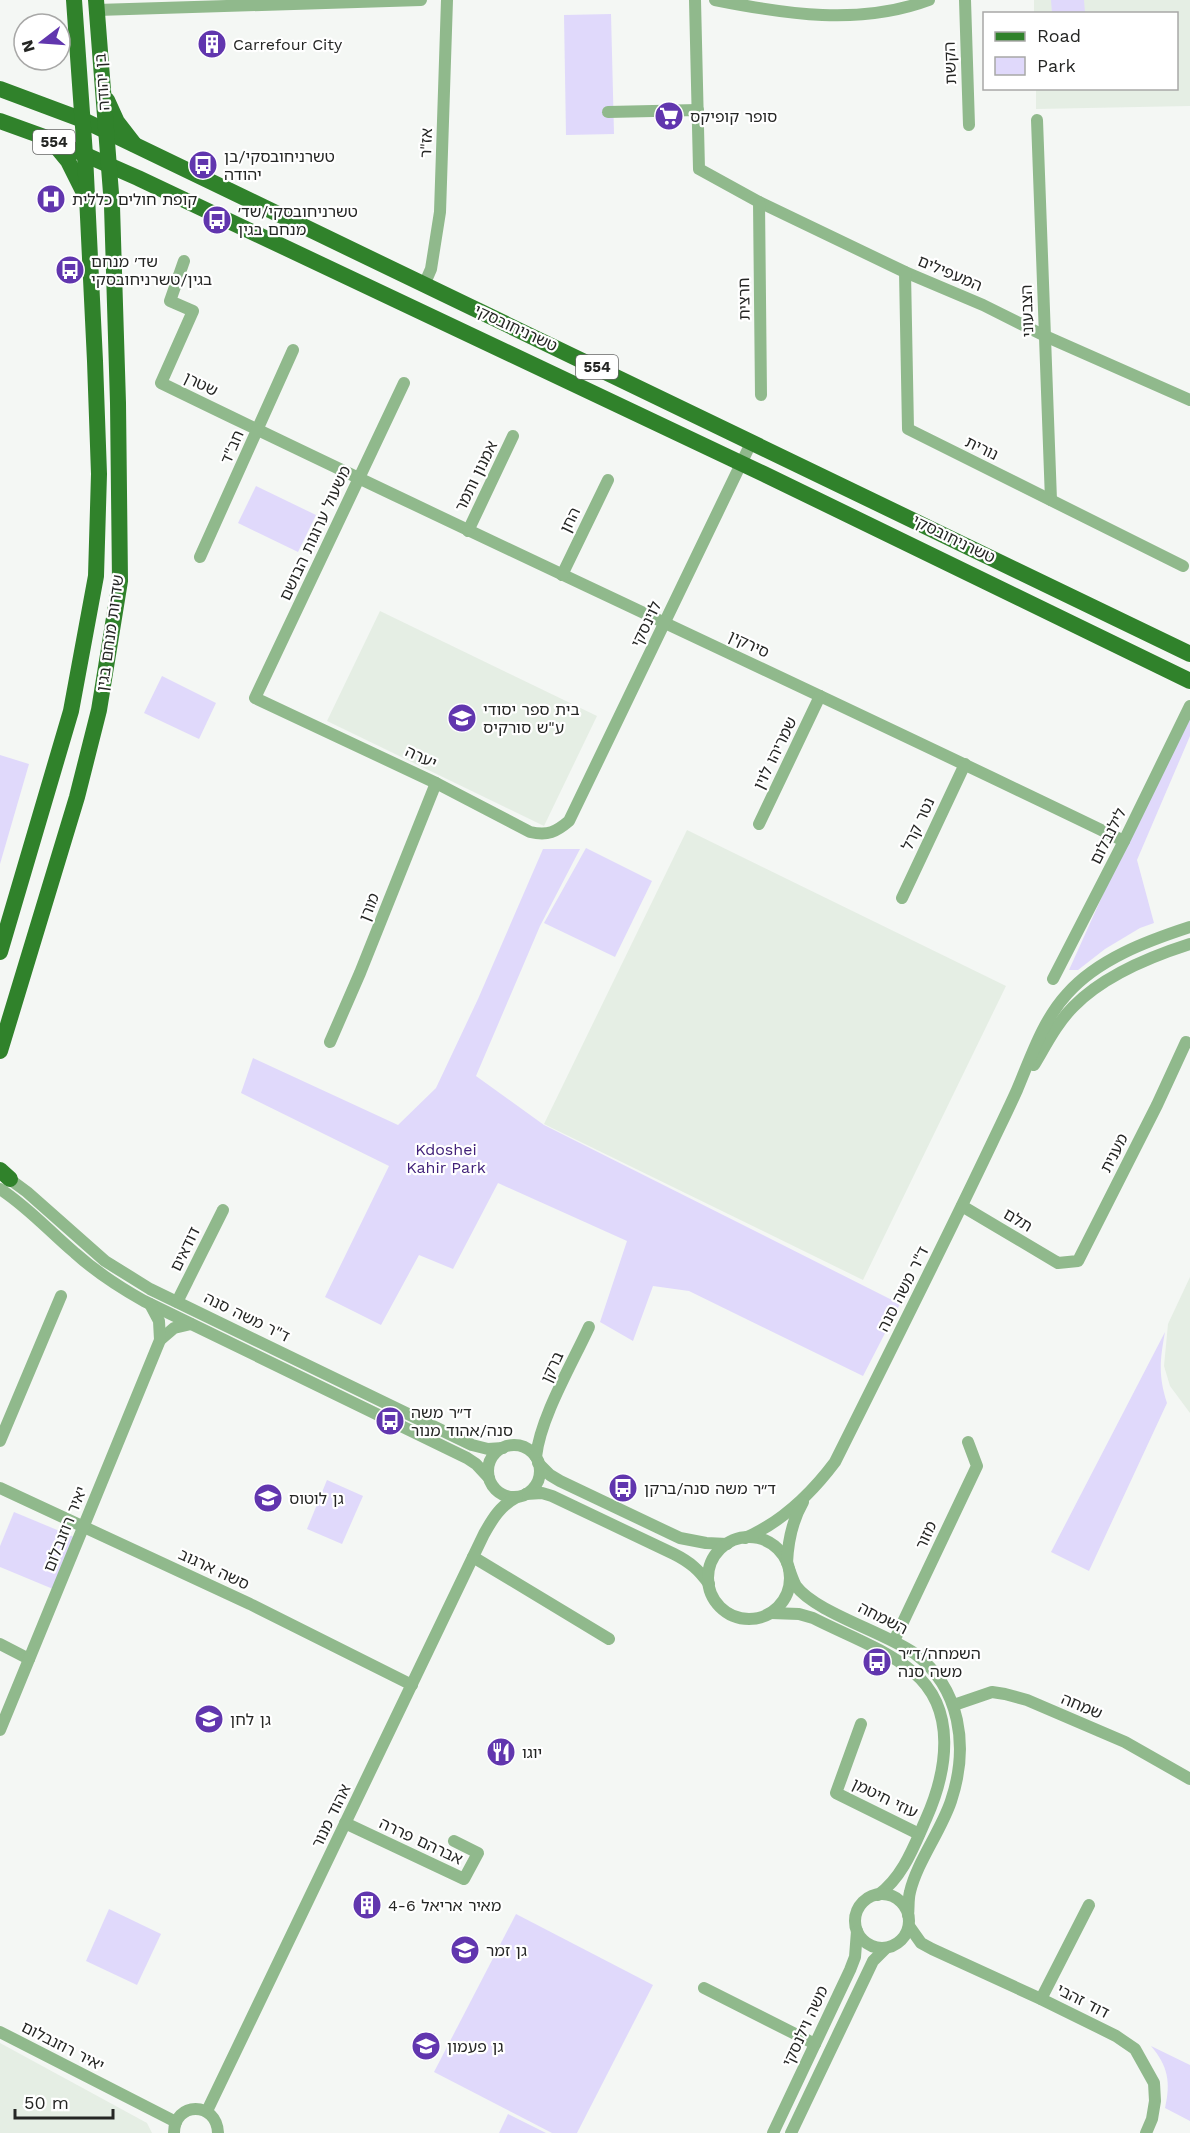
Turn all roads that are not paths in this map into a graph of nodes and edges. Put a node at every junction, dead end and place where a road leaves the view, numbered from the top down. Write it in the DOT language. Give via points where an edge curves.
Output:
graph roads {
  1 [pos="74,0"];
  2 [pos="421,0"];
  3 [pos="447,0"];
  4 [pos="695,0"];
  5 [pos="715,0"];
  6 [pos="929,0"];
  7 [pos="965,0"];
  8 [pos="97,5"];
  9 [pos="0,89"];
  10 [pos="81,89"];
  11 [pos="102,89"];
  12 [pos="49,107"];
  13 [pos="698,110"];
  14 [pos="608,112"];
  15 [pos="83,120"];
  16 [pos="1037,120"];
  17 [pos="0,121"];
  18 [pos="969,125"];
  19 [pos="105,132"];
  20 [pos="47,138"];
  21 [pos="137,147"];
  22 [pos="86,155"];
  23 [pos="108,164"];
  24 [pos="138,178"];
  25 [pos="88,201"];
  26 [pos="759,202"];
  27 [pos="112,207"];
  28 [pos="184,261"];
  29 [pos="905,272"];
  30 [pos="424,285"];
  31 [pos="1045,336"];
  32 [pos="293,350"];
  33 [pos="404,383"];
  34 [pos="761,395"];
  35 [pos="1190,400"];
  36 [pos="257,430"];
  37 [pos="513,436"];
  38 [pos="752,441"];
  39 [pos="741,464"];
  40 [pos="359,480"];
  41 [pos="608,480"];
  42 [pos="1051,500"];
  43 [pos="468,531"];
  44 [pos="200,557"];
  45 [pos="1183,566"];
  46 [pos="562,575"];
  47 [pos="665,623"];
  48 [pos="1190,654"];
  49 [pos="1190,681"];
  50 [pos="820,696"];
  51 [pos="255,698"];
  52 [pos="1190,706"];
  53 [pos="964,764"];
  54 [pos="436,783"];
  55 [pos="569,821"];
  56 [pos="759,824"];
  57 [pos="1125,841"];
  58 [pos="902,898"];
  59 [pos="1190,927"];
  60 [pos="1190,944"];
  61 [pos="0,951"];
  62 [pos="1053,979"];
  63 [pos="330,1042"];
  64 [pos="1185,1042"];
  65 [pos="0,1051"];
  66 [pos="1013,1099"];
  67 [pos="3,1178"];
  68 [pos="962,1206"];
  69 [pos="223,1210"];
  70 [pos="1058,1263"];
  71 [pos="61,1296"];
  72 [pos="177,1302"];
  73 [pos="150,1304"];
  74 [pos="191,1324"];
  75 [pos="589,1327"];
  76 [pos="160,1340"];
  77 [pos="545,1421"];
  78 [pos="0,1441"];
  79 [pos="968,1442"];
  80 [pos="517,1445"];
  81 [pos="502,1448"];
  82 [pos="537,1460"];
  83 [pos="491,1482"];
  84 [pos="0,1488"];
  85 [pos="812,1489"];
  86 [pos="522,1496"];
  87 [pos="84,1526"];
  88 [pos="484,1534"];
  89 [pos="745,1538"];
  90 [pos="727,1544"];
  91 [pos="473,1557"];
  92 [pos="788,1566"];
  93 [pos="709,1585"];
  94 [pos="771,1613"];
  95 [pos="609,1639"];
  96 [pos="894,1641"];
  97 [pos="0,1644"];
  98 [pos="29,1659"];
  99 [pos="412,1685"];
  100 [pos="954,1705"];
  101 [pos="861,1724"];
  102 [pos="0,1730"];
  103 [pos="1190,1779"];
  104 [pos="345,1823"];
  105 [pos="920,1834"];
  106 [pos="454,1841"];
  107 [pos="878,1895"];
  108 [pos="1089,1905"];
  109 [pos="909,1920"];
  110 [pos="857,1930"];
  111 [pos="892,1946"];
  112 [pos="932,1949"];
  113 [pos="704,1988"];
  114 [pos="1041,1999"];
  115 [pos="0,2032"];
  116 [pos="815,2044"];
  117 [pos="207,2111"];
  118 [pos="175,2128"];
  119 [pos="219,2133"];
  120 [pos="773,2133"];
  121 [pos="791,2133"];
  122 [pos="1146,2133"];
  1 -- 10 [label="main road, בן יהודה"];
  2 -- 8 [label="street"];
  3 -- 30 [label="street, אז\"ר" via="440,212"];
  4 -- 13 [label="street"];
  5 -- 6 [label="street" via="775,12 830,15 872,14"];
  7 -- 18 [label="street, הקשת"];
  8 -- 11 [label="main road, בן יהודה"];
  9 -- 12 [label="main road, טשרניחובסקי / 554"];
  10 -- 12 [label="main road" via="73,101"];
  10 -- 15 [label="main road, בן יהודה"];
  11 -- 19 [label="main road, בן יהודה"];
  11 -- 21 [label="main road" via="117,122"];
  12 -- 15 [label="main road, טשרניחובסקי / 554"];
  13 -- 14 [label="street"];
  13 -- 26 [label="street, המעפילים" via="699,169"];
  15 -- 19 [label="main road, טשרניחובסקי / 554"];
  15 -- 22 [label="main road, שדרות מנחם בגין"];
  16 -- 31 [label="street, הצבעוני"];
  17 -- 20 [label="main road, טשרניחובסקי / 554"];
  19 -- 21 [label="main road, טשרניחובסקי / 554"];
  19 -- 23 [label="main road, בן יהודה"];
  20 -- 22 [label="main road, טשרניחובסקי / 554"];
  20 -- 25 [label="main road" via="68,161"];
  21 -- 30 [label="main road, טשרניחובסקי / 554"];
  22 -- 23 [label="main road, טשרניחובסקי / 554"];
  22 -- 25 [label="main road, שדרות מנחם בגין"];
  23 -- 24 [label="main road, טשרניחובסקי / 554"];
  23 -- 27 [label="main road, שדרות מנחם בגין"];
  24 -- 27 [label="main road" via="118,192"];
  24 -- 39 [label="main road, טשרניחובסקי / 554"];
  25 -- 61 [label="main road, שדרות מנחם בגין" via="99,474 96,576 71,711"];
  26 -- 29 [label="street, המעפילים"];
  26 -- 34 [label="street, חרצית"];
  27 -- 65 [label="main road, שדרות מנחם בגין" via="120,581 99,710 77,797"];
  28 -- 36 [label="street, שטרן" via="170,301 193,311 161,383"];
  29 -- 31 [label="street, המעפילים"];
  29 -- 42 [label="street, נורית" via="908,429"];
  30 -- 38 [label="main road, טשרניחובסקי / 554"];
  31 -- 35 [label="street, המעפילים"];
  31 -- 42 [label="street, הצבעוני"];
  32 -- 36 [label="street, חב\"ד"];
  33 -- 40 [label="street, משעול ערוגות הבושם"];
  36 -- 40 [label="street, שטרן"];
  36 -- 44 [label="street, חב\"ד"];
  37 -- 43 [label="street, אמנון ותמר"];
  38 -- 39 [label="street, לוינסקי"];
  38 -- 48 [label="main road, טשרניחובסקי / 554"];
  39 -- 47 [label="street, לוינסקי"];
  39 -- 49 [label="main road, טשרניחובסקי / 554"];
  40 -- 43 [label="street, סירקין"];
  40 -- 51 [label="street, משעול ערוגות הבושם"];
  41 -- 46 [label="street, החן"];
  42 -- 45 [label="street, נורית"];
  43 -- 46 [label="street, סירקין"];
  46 -- 47 [label="street, סירקין"];
  47 -- 50 [label="street, סירקין"];
  47 -- 55 [label="street, לוינסקי"];
  50 -- 53 [label="street, סירקין"];
  50 -- 56 [label="street, שמריהו לוין"];
  51 -- 54 [label="street, יערה"];
  52 -- 57 [label="street, לילנבלום"];
  53 -- 57 [label="street, סירקין"];
  53 -- 58 [label="street, נטר קרל"];
  54 -- 55 [label="street, יערה" via="530,832 556,832"];
  54 -- 63 [label="street, מורן"];
  57 -- 62 [label="street, לילנבלום"];
  59 -- 66 [label="street, ד\"ר משה סנה" via="1121,955 1073,988 1037,1041"];
  60 -- 66 [label="street, ד\"ר משה סנה" via="1129,969 1073,1007"];
  64 -- 70 [label="street, מענית" via="1078,1261"];
  66 -- 68 [label="street, ד\"ר משה סנה"];
  67 -- 72 [label="street, ד\"ר משה סנה" via="105,1261"];
  67 -- 73 [label="street, ד\"ר משה סנה" via="18,1202 97,1271"];
  68 -- 70 [label="street, תלם"];
  68 -- 85 [label="street, ד\"ר משה סנה" via="835,1462"];
  69 -- 72 [label="street, דודאים"];
  71 -- 78 [label="street"];
  72 -- 81 [label="street, ד\"ר משה סנה" via="472,1445"];
  73 -- 74 [label="street, ד\"ר משה סנה"];
  73 -- 76 [label="street" via="159,1321"];
  74 -- 76 [label="street" via="174,1328"];
  74 -- 83 [label="street, ד\"ר משה סנה" via="467,1458"];
  75 -- 77 [label="street, ברקן"];
  76 -- 87 [label="street, יאיר רוזנבלום"];
  77 -- 80 [label="street, ברקן" via="530,1438"];
  77 -- 82 [label="street, ברקן"];
  79 -- 96 [label="street, מזור" via="977,1466"];
  80 -- 81 [label="street"];
  80 -- 82 [label="street"];
  81 -- 83 [label="street" via="488,1469"];
  82 -- 86 [label="street" via="537,1483"];
  82 -- 90 [label="street" via="560,1481 680,1538"];
  83 -- 86 [label="street" via="499,1492"];
  83 -- 88 [label="street, אהוד מנור" via="493,1506"];
  84 -- 87 [label="street, סשה ארגוב"];
  85 -- 89 [label="street, ד\"ר משה סנה" via="780,1519"];
  85 -- 92 [label="street, ד\"ר משה סנה" via="796,1515"];
  86 -- 88 [label="street, אהוד מנור" via="505,1503"];
  86 -- 93 [label="street" via="552,1496 681,1557 698,1569"];
  87 -- 98 [label="street, יאיר רוזנבלום"];
  87 -- 99 [label="street, סשה ארגוב"];
  88 -- 91 [label="street, אהוד מנור"];
  89 -- 90 [label="street"];
  89 -- 92 [label="street" via="770,1543"];
  90 -- 93 [label="street" via="710,1566"];
  91 -- 95 [label="street"];
  91 -- 99 [label="street, אהוד מנור"];
  92 -- 94 [label="street" via="788,1591"];
  92 -- 96 [label="street, השמחה" via="795,1585 804,1595"];
  93 -- 94 [label="street" via="718,1605 728,1614 755,1619"];
  94 -- 105 [label="street, השמחה" via="813,1618 891,1657 926,1685 940,1710 945,1753 936,1796"];
  96 -- 100 [label="street, השמחה" via="938,1676"];
  97 -- 98 [label="street"];
  98 -- 102 [label="street, יאיר רוזנבלום"];
  99 -- 104 [label="street, אהוד מנור"];
  100 -- 103 [label="street, שמחה" via="992,1692 1028,1700 1125,1742"];
  100 -- 109 [label="street" via="960,1734 957,1778 951,1801 910,1892"];
  101 -- 105 [label="street, עוזי חיטמן" via="836,1793"];
  104 -- 106 [label="street, אברהם פררה" via="464,1879 478,1853"];
  104 -- 117 [label="street, אהוד מנור"];
  105 -- 107 [label="street" via="890,1887"];
  107 -- 109 [label="street" via="897,1899 906,1908"];
  107 -- 110 [label="street" via="869,1897 857,1911"];
  108 -- 114 [label="street"];
  109 -- 111 [label="street" via="905,1936"];
  109 -- 112 [label="street, דוד זהבי" via="921,1943"];
  110 -- 111 [label="street" via="867,1944"];
  110 -- 116 [label="street, משה וילנסקי" via="850,1970"];
  111 -- 112 [label="street, דוד זהבי"];
  111 -- 121 [label="street, משה וילנסקי" via="873,1961"];
  112 -- 114 [label="street, דוד זהבי"];
  113 -- 116 [label="street"];
  114 -- 122 [label="street, דוד זהבי" via="1135,2049 1154,2083 1155,2101"];
  115 -- 118 [label="street, יאיר רוזנבלום"];
  116 -- 120 [label="street, משה וילנסקי"];
  117 -- 118 [label="street" via="191,2109 180,2116"];
  117 -- 119 [label="street" via="218,2124"];
}
